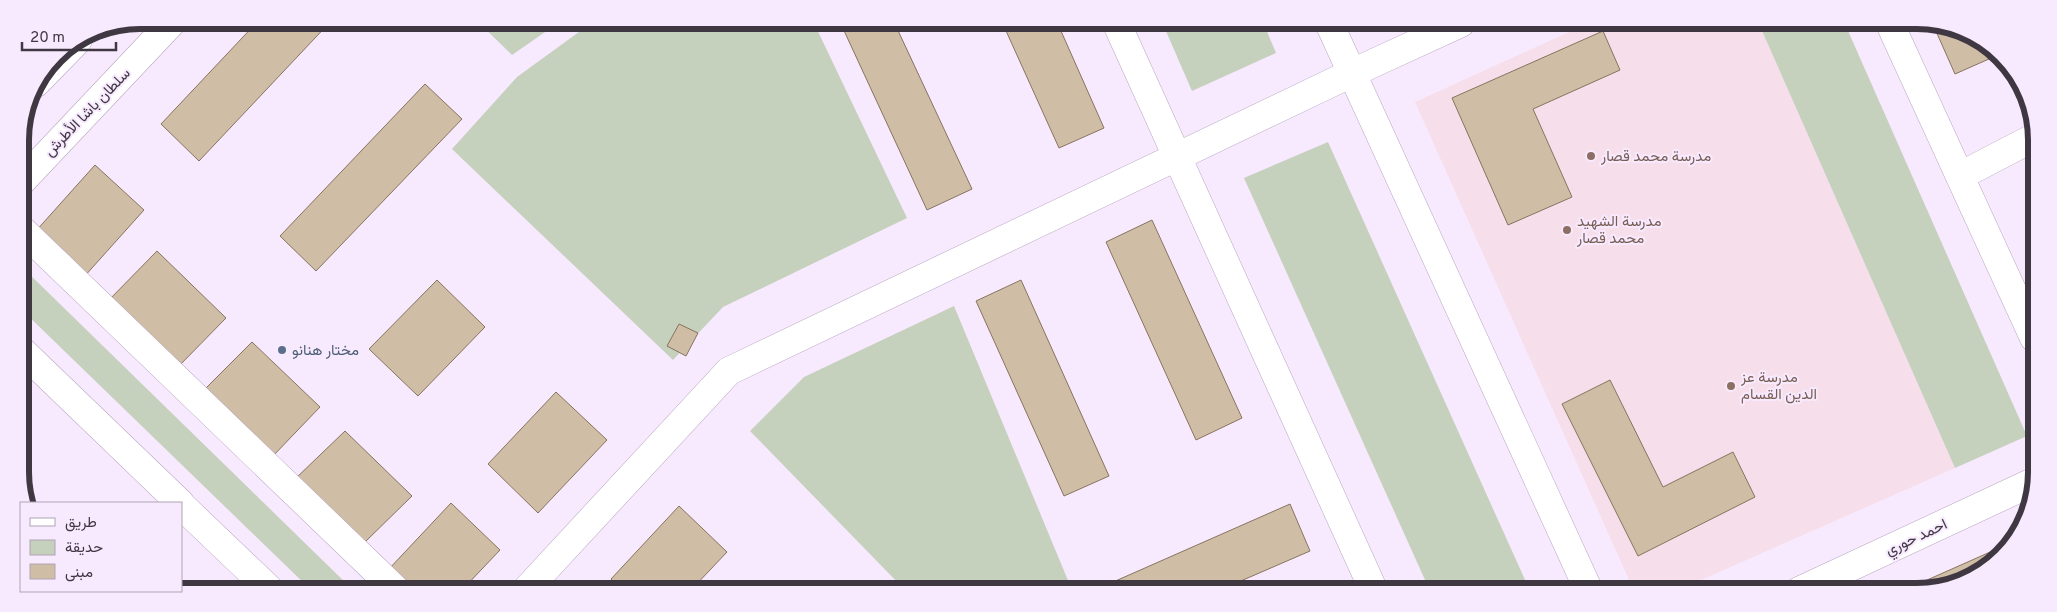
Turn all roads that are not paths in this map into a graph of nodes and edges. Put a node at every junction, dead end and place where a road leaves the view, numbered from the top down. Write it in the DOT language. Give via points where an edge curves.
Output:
graph roads {
  1 [pos="165,29"];
  2 [pos="1119,29"];
  3 [pos="1332,29"];
  4 [pos="1448,29"];
  5 [pos="1892,29"];
  6 [pos="1352,73"];
  7 [pos="2028,140"];
  8 [pos="1176,157"];
  9 [pos="29,173"];
  10 [pos="1960,176"];
  11 [pos="29,237"];
  12 [pos="2028,325"];
  13 [pos="29,357"];
  14 [pos="2027,485"];
  15 [pos="179,502"];
  16 [pos="182,505"];
  17 [pos="263,583"];
  18 [pos="389,583"];
  19 [pos="533,583"];
  20 [pos="1370,583"];
  21 [pos="1585,583"];
  22 [pos="1818,583"];
  1 -- 9 [label="street, سلطان باشا الأطرش"];
  2 -- 8 [label="street"];
  3 -- 6 [label="street"];
  4 -- 6 [label="street"];
  5 -- 10 [label="street"];
  6 -- 8 [label="street"];
  6 -- 21 [label="street"];
  7 -- 10 [label="street"];
  8 -- 19 [label="street" via="729,371"];
  8 -- 20 [label="street"];
  10 -- 12 [label="street"];
  11 -- 18 [label="street"];
  13 -- 15 [label="street"];
  14 -- 22 [label="street, احمد حوري"];
  16 -- 17 [label="street"];
}
